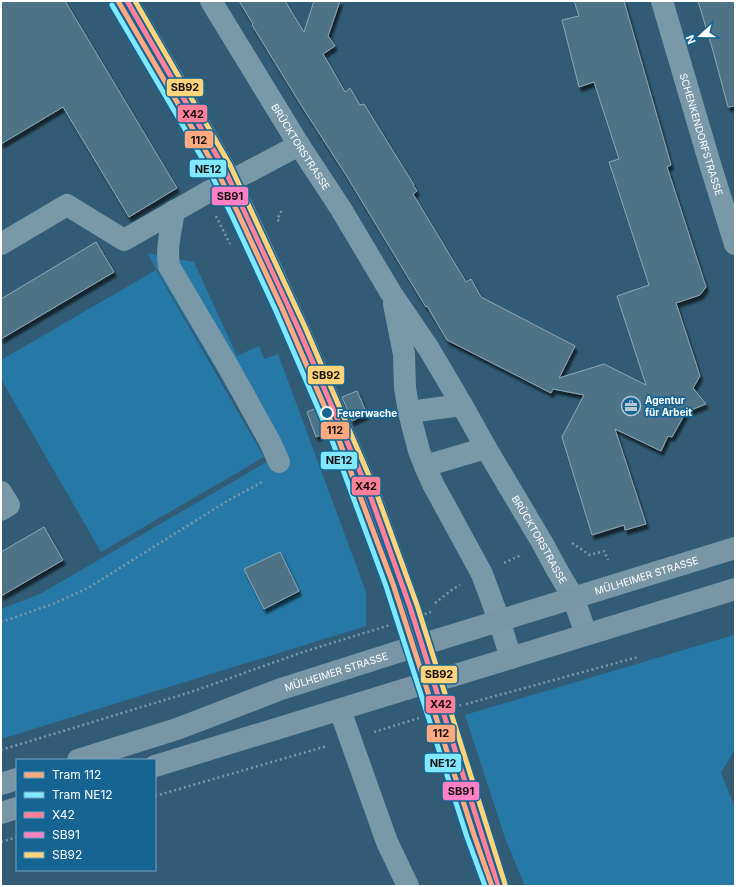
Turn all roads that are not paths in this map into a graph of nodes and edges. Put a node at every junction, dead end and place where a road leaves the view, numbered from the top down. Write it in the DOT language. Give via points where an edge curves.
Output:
graph roads {
  1 [pos="127,1"];
  2 [pos="211,1"];
  3 [pos="662,1"];
  4 [pos="299,145"];
  5 [pos="174,211"];
  6 [pos="1,244"];
  7 [pos="735,244"];
  8 [pos="391,293"];
  9 [pos="462,405"];
  10 [pos="409,412"];
  11 [pos="486,448"];
  12 [pos="279,462"];
  13 [pos="425,466"];
  14 [pos="1,492"];
  15 [pos="1,510"];
  16 [pos="735,548"];
  17 [pos="735,589"];
  18 [pos="573,598"];
  19 [pos="499,620"];
  20 [pos="586,634"];
  21 [pos="511,658"];
  22 [pos="340,710"];
  23 [pos="81,759"];
  24 [pos="156,766"];
  25 [pos="16,779"];
  26 [pos="1,784"];
  27 [pos="16,808"];
  28 [pos="1,813"];
  29 [pos="408,886"];
  30 [pos="498,886"];
  1 -- 30 [label="street" via="224,168 299,330 367,488 410,606"];
  2 -- 4 [label="street, BRÜCKTORSTRASSE"];
  3 -- 7 [label="street, SCHENKENDORFSTRASSE"];
  4 -- 5 [label="street, bridge"];
  4 -- 8 [label="street, BRÜCKTORSTRASSE"];
  5 -- 6 [label="street" via="124,240 67,205"];
  5 -- 12 [label="street" via="168,247 169,266 229,368"];
  8 -- 9 [label="street, BRÜCKTORSTRASSE"];
  8 -- 10 [label="street, BRÜCKTORSTRASSE" via="404,354"];
  9 -- 10 [label="street"];
  9 -- 11 [label="street, BRÜCKTORSTRASSE"];
  10 -- 13 [label="street, BRÜCKTORSTRASSE"];
  11 -- 13 [label="street"];
  11 -- 18 [label="street, BRÜCKTORSTRASSE"];
  13 -- 19 [label="street, BRÜCKTORSTRASSE" via="482,574"];
  14 -- 15 [label="street" via="9,505"];
  16 -- 18 [label="main road, MÜLHEIMER STRASSE"];
  17 -- 20 [label="main road"];
  18 -- 19 [label="main road, MÜLHEIMER STRASSE"];
  18 -- 20 [label="street, BRÜCKTORSTRASSE"];
  19 -- 21 [label="street, BRÜCKTORSTRASSE"];
  19 -- 23 [label="main road, MÜLHEIMER STRASSE, bridge" via="281,689 177,729"];
  20 -- 21 [label="main road"];
  21 -- 22 [label="main road, bridge"];
  22 -- 24 [label="main road"];
  22 -- 29 [label="street" via="388,842"];
  25 -- 26 [label="main road"];
  27 -- 28 [label="main road"];
}
